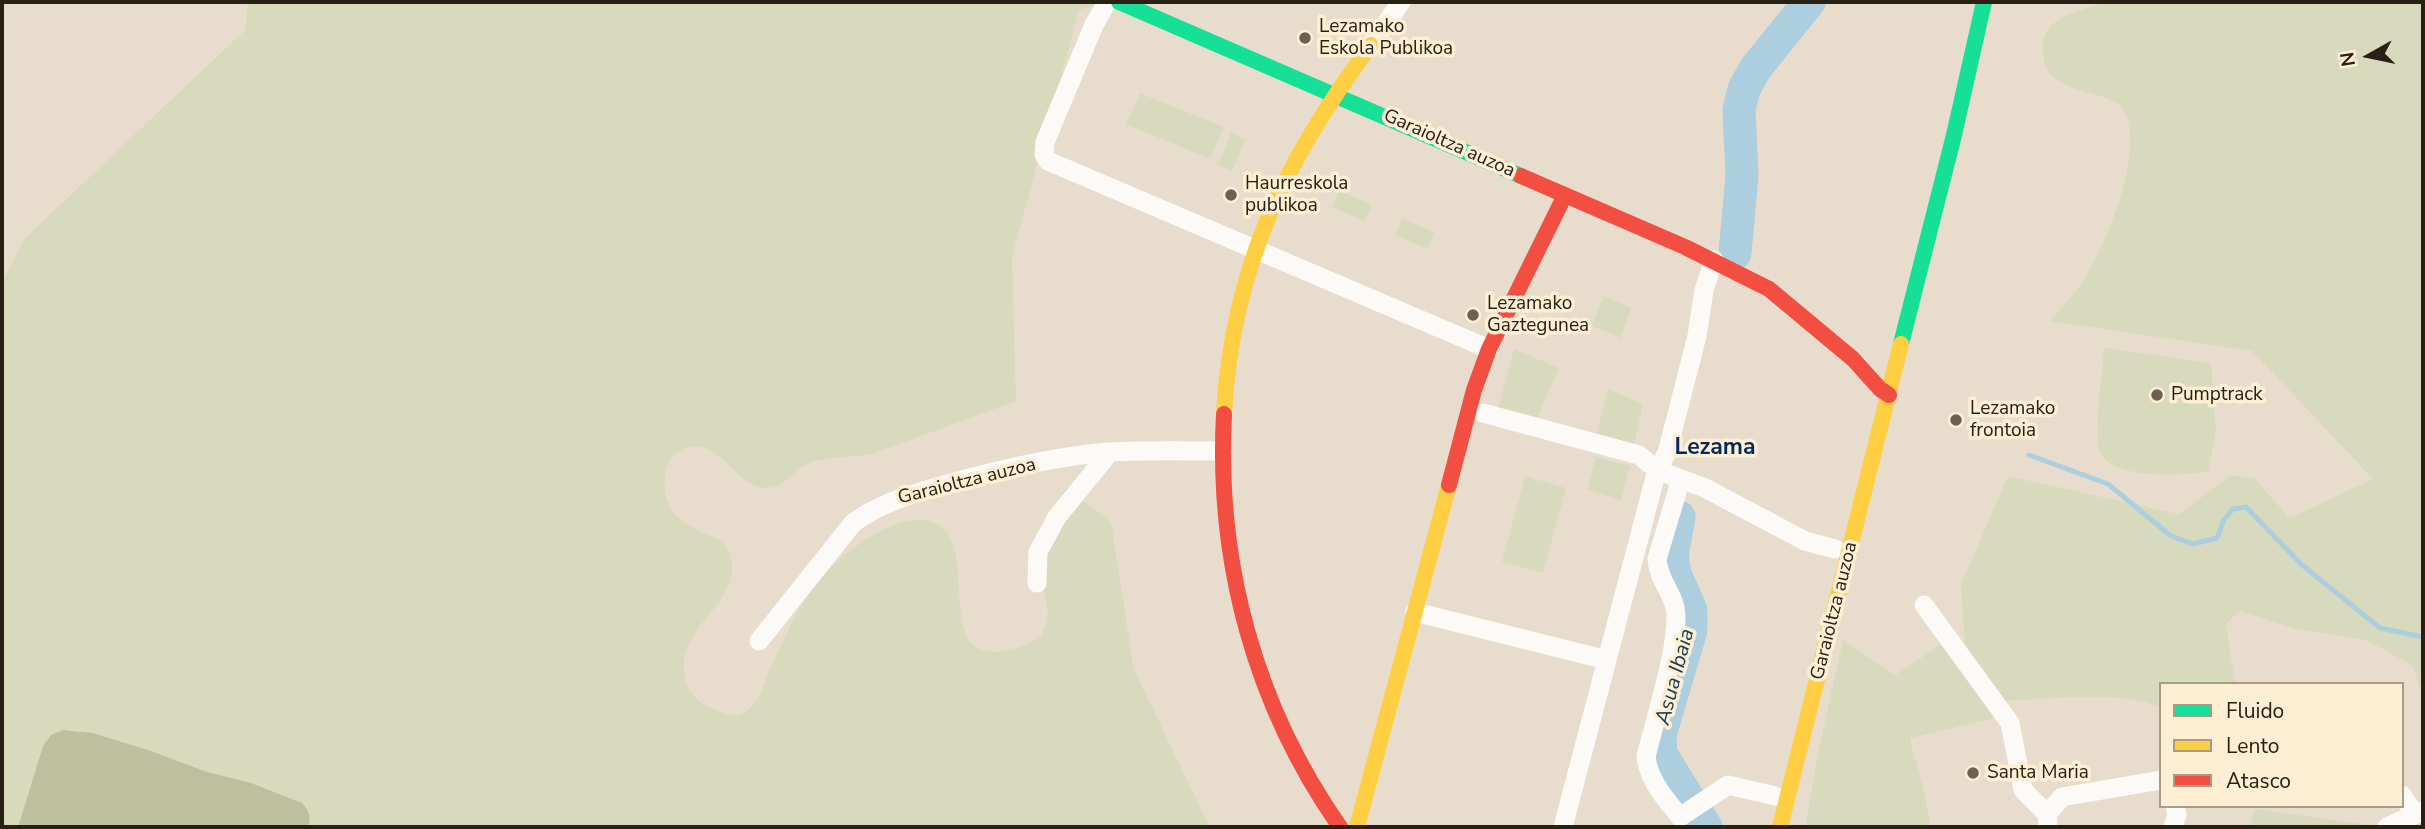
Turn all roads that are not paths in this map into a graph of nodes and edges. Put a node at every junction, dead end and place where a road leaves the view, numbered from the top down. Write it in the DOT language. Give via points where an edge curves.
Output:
graph roads {
  1 [pos="1107,2"];
  2 [pos="1119,2"];
  3 [pos="1401,2"];
  4 [pos="1984,2"];
  5 [pos="1371,44"];
  6 [pos="1334,94"];
  7 [pos="1565,195"];
  8 [pos="1255,249"];
  9 [pos="1714,260"];
  10 [pos="1489,349"];
  11 [pos="1889,395"];
  12 [pos="1483,412"];
  13 [pos="1222,451"];
  14 [pos="1110,452"];
  15 [pos="1657,470"];
  16 [pos="1681,479"];
  17 [pos="1835,549"];
  18 [pos="1037,583"];
  19 [pos="1924,605"];
  20 [pos="1415,612"];
  21 [pos="759,641"];
  22 [pos="1606,660"];
  23 [pos="2159,782"];
  24 [pos="1775,796"];
  25 [pos="2404,797"];
  26 [pos="1364,800"];
  27 [pos="2176,808"];
  28 [pos="1329,810"];
  29 [pos="2419,813"];
  30 [pos="2047,820"];
  31 [pos="1340,827"];
  32 [pos="1357,827"];
  33 [pos="1563,827"];
  34 [pos="1780,827"];
  35 [pos="2173,827"];
  36 [pos="2387,827"];
  1 -- 8 [label="street" via="1045,142 1044,155 1048,161"];
  2 -- 6 [label="street, Garaioltza auzoa"];
  3 -- 5 [label="street"];
  4 -- 11 [label="street, Garaioltza auzoa"];
  5 -- 6 [label="street"];
  6 -- 7 [label="street, Garaioltza auzoa"];
  6 -- 8 [label="street" via="1286,174"];
  7 -- 9 [label="street, Garaioltza auzoa"];
  7 -- 10 [label="street"];
  8 -- 10 [label="street"];
  8 -- 13 [label="street" via="1225,390"];
  9 -- 11 [label="street, Garaioltza auzoa" via="1769,289"];
  9 -- 15 [label="street" via="1667,453"];
  10 -- 20 [label="street"];
  11 -- 34 [label="street, Garaioltza auzoa"];
  12 -- 15 [label="street" via="1639,455"];
  13 -- 14 [label="street, Garaioltza auzoa"];
  13 -- 28 [label="street" via="1237,592 1254,657 1304,772"];
  14 -- 18 [label="street" via="1056,517 1038,552"];
  14 -- 21 [label="street, Garaioltza auzoa" via="989,472 899,497 873,509 853,523"];
  15 -- 16 [label="street"];
  15 -- 22 [label="street"];
  16 -- 17 [label="street" via="1805,541"];
  16 -- 24 [label="street" via="1657,559 1676,612 1647,768 1680,817 1728,785"];
  19 -- 30 [label="street" via="2010,723 2023,790"];
  20 -- 22 [label="street"];
  20 -- 26 [label="street"];
  22 -- 33 [label="street"];
  23 -- 30 [label="street" via="2062,797"];
  25 -- 29 [label="street"];
  26 -- 28 [label="street" via="1343,810"];
  26 -- 32 [label="street"];
  27 -- 35 [label="street"];
  28 -- 31 [label="street"];
  29 -- 36 [label="street"];
}
